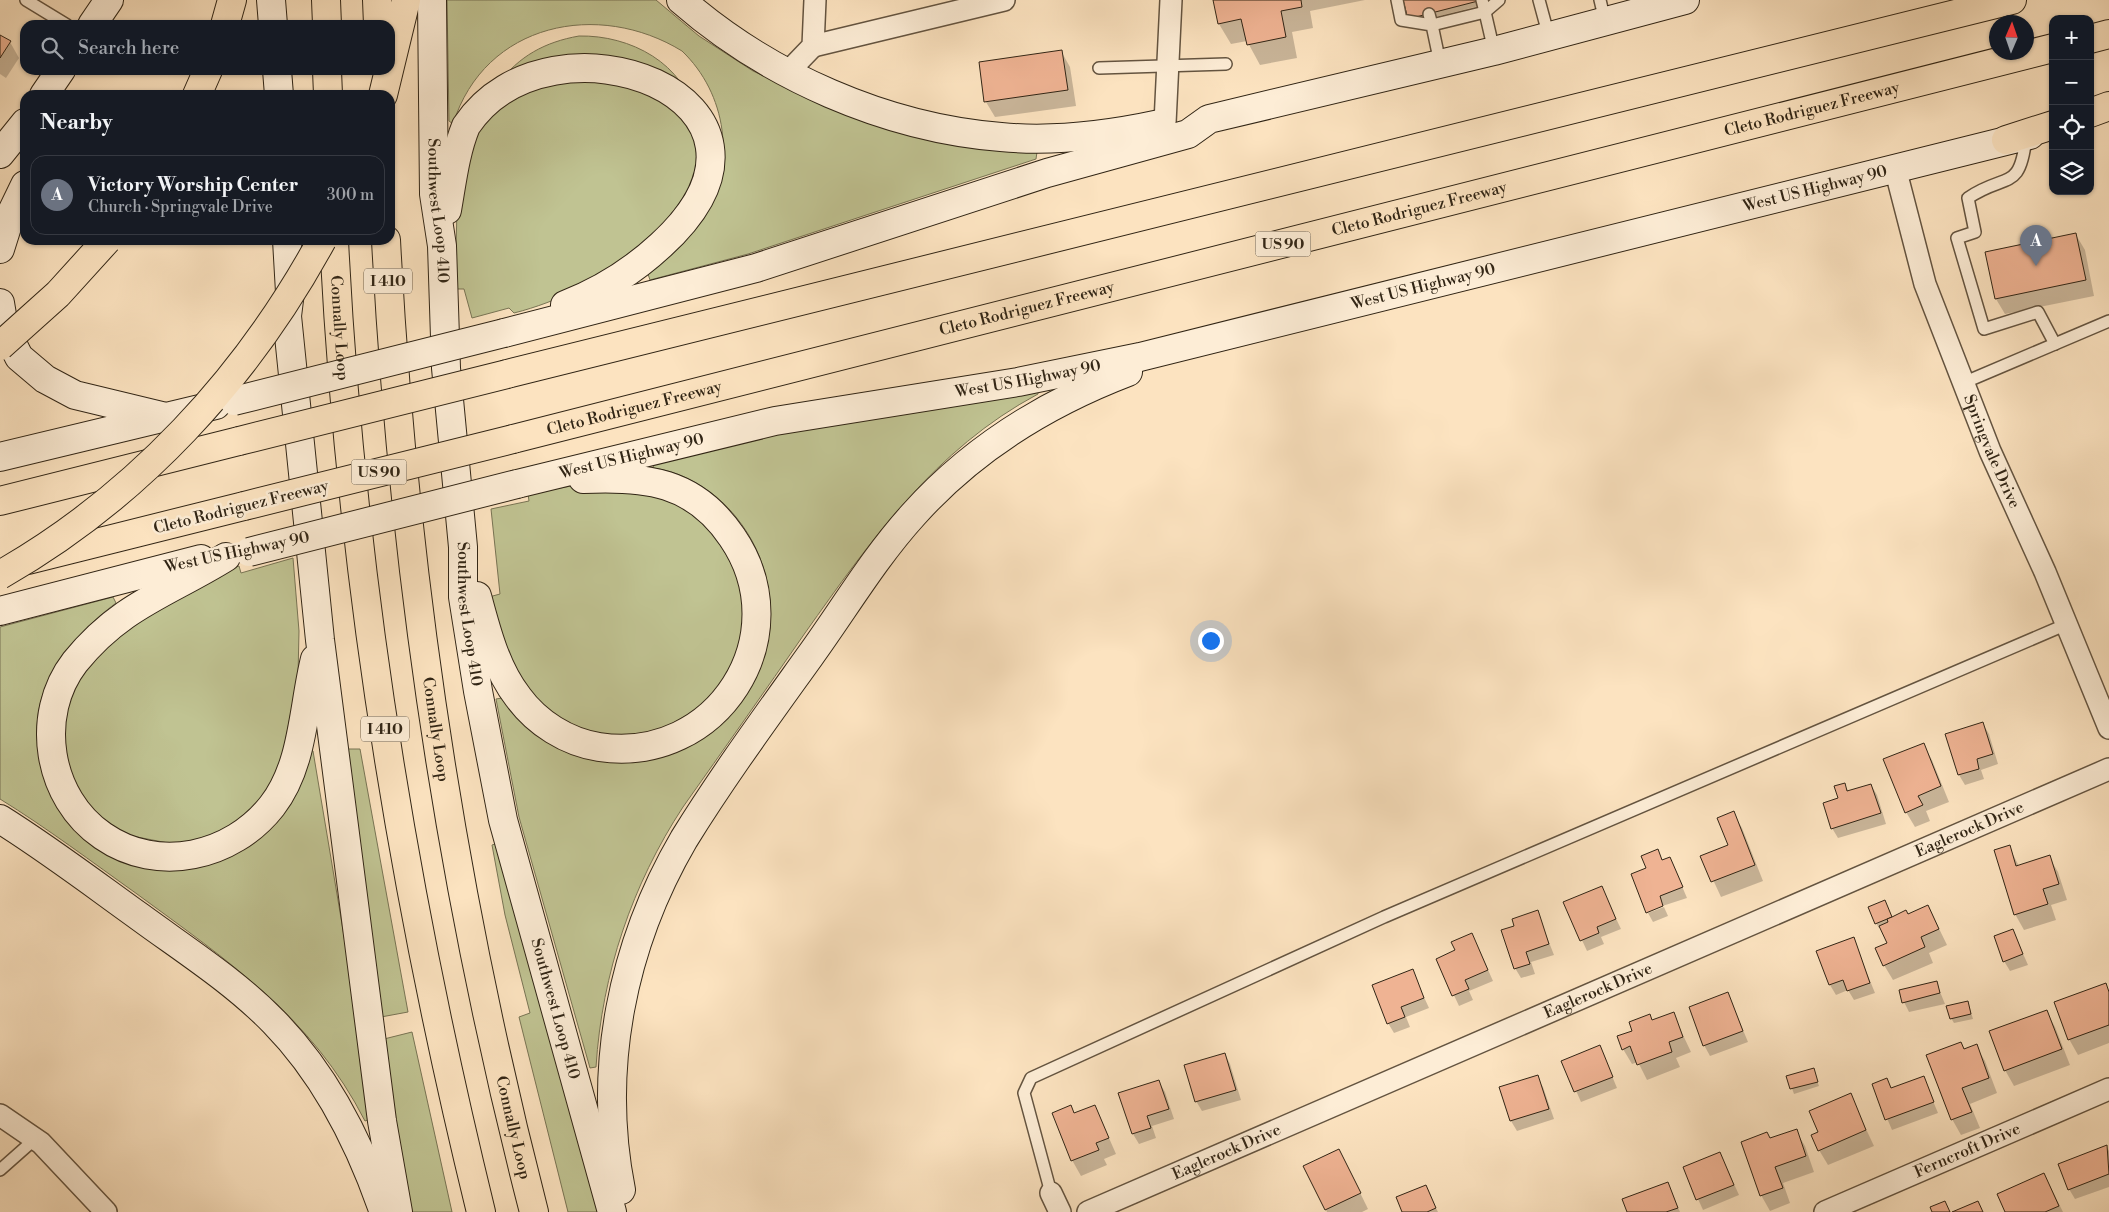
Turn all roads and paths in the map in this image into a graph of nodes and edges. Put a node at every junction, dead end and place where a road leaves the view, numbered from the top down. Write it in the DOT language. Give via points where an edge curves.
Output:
graph roads {
  1 [pos="26,0"];
  2 [pos="109,0"];
  3 [pos="232,0"];
  4 [pos="271,0"];
  5 [pos="326,0"];
  6 [pos="377,0"];
  7 [pos="406,0"];
  8 [pos="432,0"];
  9 [pos="681,0"];
  10 [pos="815,0"];
  11 [pos="1004,0"];
  12 [pos="1171,0"];
  13 [pos="1397,0"];
  14 [pos="1482,0"];
  15 [pos="1499,0"];
  16 [pos="1539,0"];
  17 [pos="2012,0"];
  18 [pos="1670,2"];
  19 [pos="1602,11"];
  20 [pos="1485,12"];
  21 [pos="59,20"];
  22 [pos="95,20"];
  23 [pos="226,20"];
  24 [pos="273,20"];
  25 [pos="327,20"];
  26 [pos="378,20"];
  27 [pos="1430,20"];
  28 [pos="2109,34"];
  29 [pos="1549,37"];
  30 [pos="2094,37"];
  31 [pos="395,45"];
  32 [pos="813,46"];
  33 [pos="2049,49"];
  34 [pos="1494,51"];
  35 [pos="1440,63"];
  36 [pos="1226,64"];
  37 [pos="500,66"];
  38 [pos="1167,66"];
  39 [pos="1099,68"];
  40 [pos="788,72"];
  41 [pos="58,75"];
  42 [pos="206,75"];
  43 [pos="277,75"];
  44 [pos="327,75"];
  45 [pos="378,75"];
  46 [pos="388,75"];
  47 [pos="687,76"];
  48 [pos="47,90"];
  49 [pos="199,90"];
  50 [pos="279,90"];
  51 [pos="328,90"];
  52 [pos="379,90"];
  53 [pos="384,90"];
  54 [pos="2109,106"];
  55 [pos="2094,112"];
  56 [pos="2109,115"];
  57 [pos="1209,119"];
  58 [pos="2094,119"];
  59 [pos="1165,123"];
  60 [pos="2049,128"];
  61 [pos="20,129"];
  62 [pos="2016,138"];
  63 [pos="0,154"];
  64 [pos="1895,168"];
  65 [pos="20,195"];
  66 [pos="102,245"];
  67 [pos="271,245"];
  68 [pos="287,245"];
  69 [pos="319,245"];
  70 [pos="334,245"];
  71 [pos="386,245"];
  72 [pos="442,246"];
  73 [pos="0,249"];
  74 [pos="0,303"];
  75 [pos="287,316"];
  76 [pos="2109,321"];
  77 [pos="509,332"];
  78 [pos="2055,344"];
  79 [pos="0,346"];
  80 [pos="1176,348"];
  81 [pos="1963,383"];
  82 [pos="168,418"];
  83 [pos="0,457"];
  84 [pos="529,481"];
  85 [pos="0,501"];
  86 [pos="463,547"];
  87 [pos="237,554"];
  88 [pos="0,567"];
  89 [pos="0,575"];
  90 [pos="0,611"];
  91 [pos="2067,624"];
  92 [pos="320,640"];
  93 [pos="2109,728"];
  94 [pos="2109,770"];
  95 [pos="0,819"];
  96 [pos="2109,1088"];
  97 [pos="0,1115"];
  98 [pos="35,1139"];
  99 [pos="0,1170"];
  100 [pos="1056,1203"];
  101 [pos="106,1212"];
  102 [pos="386,1212"];
  103 [pos="398,1212"];
  104 [pos="482,1212"];
  105 [pos="534,1212"];
  106 [pos="612,1212"];
  107 [pos="626,1212"];
  108 [pos="1088,1212"];
  109 [pos="1825,1212"];
  1 -- 21 [label="lane"];
  2 -- 22 [label="main road"];
  3 -- 23 [label="highway"];
  4 -- 24 [label="main road"];
  5 -- 25 [label="highway"];
  6 -- 26 [label="highway"];
  7 -- 31 [label="highway"];
  8 -- 72 [label="main road, Southwest Loop 410" via="434,194"];
  9 -- 40 [label="main road" via="713,27"];
  10 -- 32 [label="street"];
  11 -- 32 [label="street"];
  12 -- 38 [label="street"];
  13 -- 27 [label="lane" via="1401,20"];
  14 -- 20 [label="lane"];
  15 -- 20 [label="lane"];
  16 -- 29 [label="lane"];
  17 -- 85 [label="highway, bridge"];
  18 -- 19 [label="main road"];
  19 -- 29 [label="main road"];
  20 -- 27 [label="lane" via="1458,13"];
  20 -- 34 [label="lane"];
  27 -- 35 [label="lane"];
  28 -- 30 [label="highway"];
  29 -- 34 [label="main road"];
  32 -- 40 [label="street"];
  33 -- 88 [label="highway, Cleto Rodriguez Freeway / US 90, bridge"];
  34 -- 35 [label="main road"];
  35 -- 57 [label="main road"];
  36 -- 38 [label="lane"];
  37 -- 72 [label="main road" via="474,106 463,133 453,170"];
  38 -- 39 [label="lane"];
  38 -- 59 [label="street"];
  40 -- 59 [label="main road" via="844,98 892,115 984,136 1074,136"];
  41 -- 48 [label="main road"];
  42 -- 49 [label="highway"];
  43 -- 50 [label="main road"];
  44 -- 51 [label="highway"];
  45 -- 52 [label="highway"];
  46 -- 53 [label="highway"];
  47 -- 77 [label="main road" via="703,109 709,145 706,176 691,211 670,237 627,272 581,298 535,315"];
  54 -- 55 [label="highway"];
  56 -- 58 [label="main road"];
  57 -- 59 [label="main road" via="1185,118"];
  57 -- 77 [label="main road" via="1188,134 1047,173 756,268"];
  60 -- 62 [label="highway"];
  61 -- 63 [label="main road"];
  62 -- 64 [label="main road, West US Highway 90"];
  62 -- 78 [label="lane" via="2023,162 2018,173 2014,178 1984,187 1968,198 1975,232 1957,238 1984,329 2038,312"];
  64 -- 80 [label="main road, West US Highway 90"];
  64 -- 81 [label="street, Springvale Drive" via="1924,284"];
  65 -- 73 [label="main road"];
  66 -- 79 [label="highway, bridge" via="58,294"];
  67 -- 75 [label="main road"];
  68 -- 75 [label="main road" via="290,292"];
  69 -- 89 [label="highway, bridge" via="288,300 254,348 175,440 92,514"];
  70 -- 104 [label="highway, Connally Loop / I 410" via="356,505 393,784 433,1002"];
  71 -- 105 [label="highway, Connally Loop / I 410" via="406,487 440,747 478,965"];
  72 -- 86 [label="main road, Southwest Loop 410" via="446,368"];
  74 -- 82 [label="main road" via="4,327 19,357 45,379 75,396"];
  75 -- 92 [label="main road"];
  76 -- 78 [label="lane"];
  77 -- 82 [label="main road, bridge"];
  78 -- 81 [label="lane"];
  80 -- 84 [label="main road, West US Highway 90" via="1025,381 774,421"];
  80 -- 107 [label="main road" via="1145,366 1080,392 1038,415 988,448 934,493 874,565 692,826 650,905 632,954 620,1006 613,1069 613,1119 616,1163"];
  81 -- 91 [label="street, Springvale Drive"];
  82 -- 83 [label="main road"];
  84 -- 86 [label="main road" via="632,478 662,483 701,503 729,532 749,569 756,618 749,660 730,695 714,713 676,739 631,749 592,746 551,729 532,714 509,684 484,622"];
  84 -- 87 [label="main road, West US Highway 90, bridge"];
  86 -- 106 [label="main road, Southwest Loop 410" via="464,606 503,820"];
  87 -- 90 [label="main road, West US Highway 90" via="197,559"];
  87 -- 92 [label="main road" via="146,600 113,623 80,656 61,685 51,724 53,760 68,796 83,818 120,845 137,851 177,856 215,849 252,828 273,804 293,762"];
  91 -- 93 [label="street, Springvale Drive"];
  91 -- 100 [label="lane" via="1384,917 1030,1078 1024,1093"];
  92 -- 103 [label="main road" via="382,1121"];
  94 -- 108 [label="street, Eaglerock Drive"];
  95 -- 102 [label="main road" via="217,973 273,1021 304,1056 328,1092 355,1142"];
  96 -- 109 [label="street, Ferncroft Drive"];
  97 -- 98 [label="street"];
  98 -- 99 [label="lane"];
  98 -- 101 [label="street"];
}
